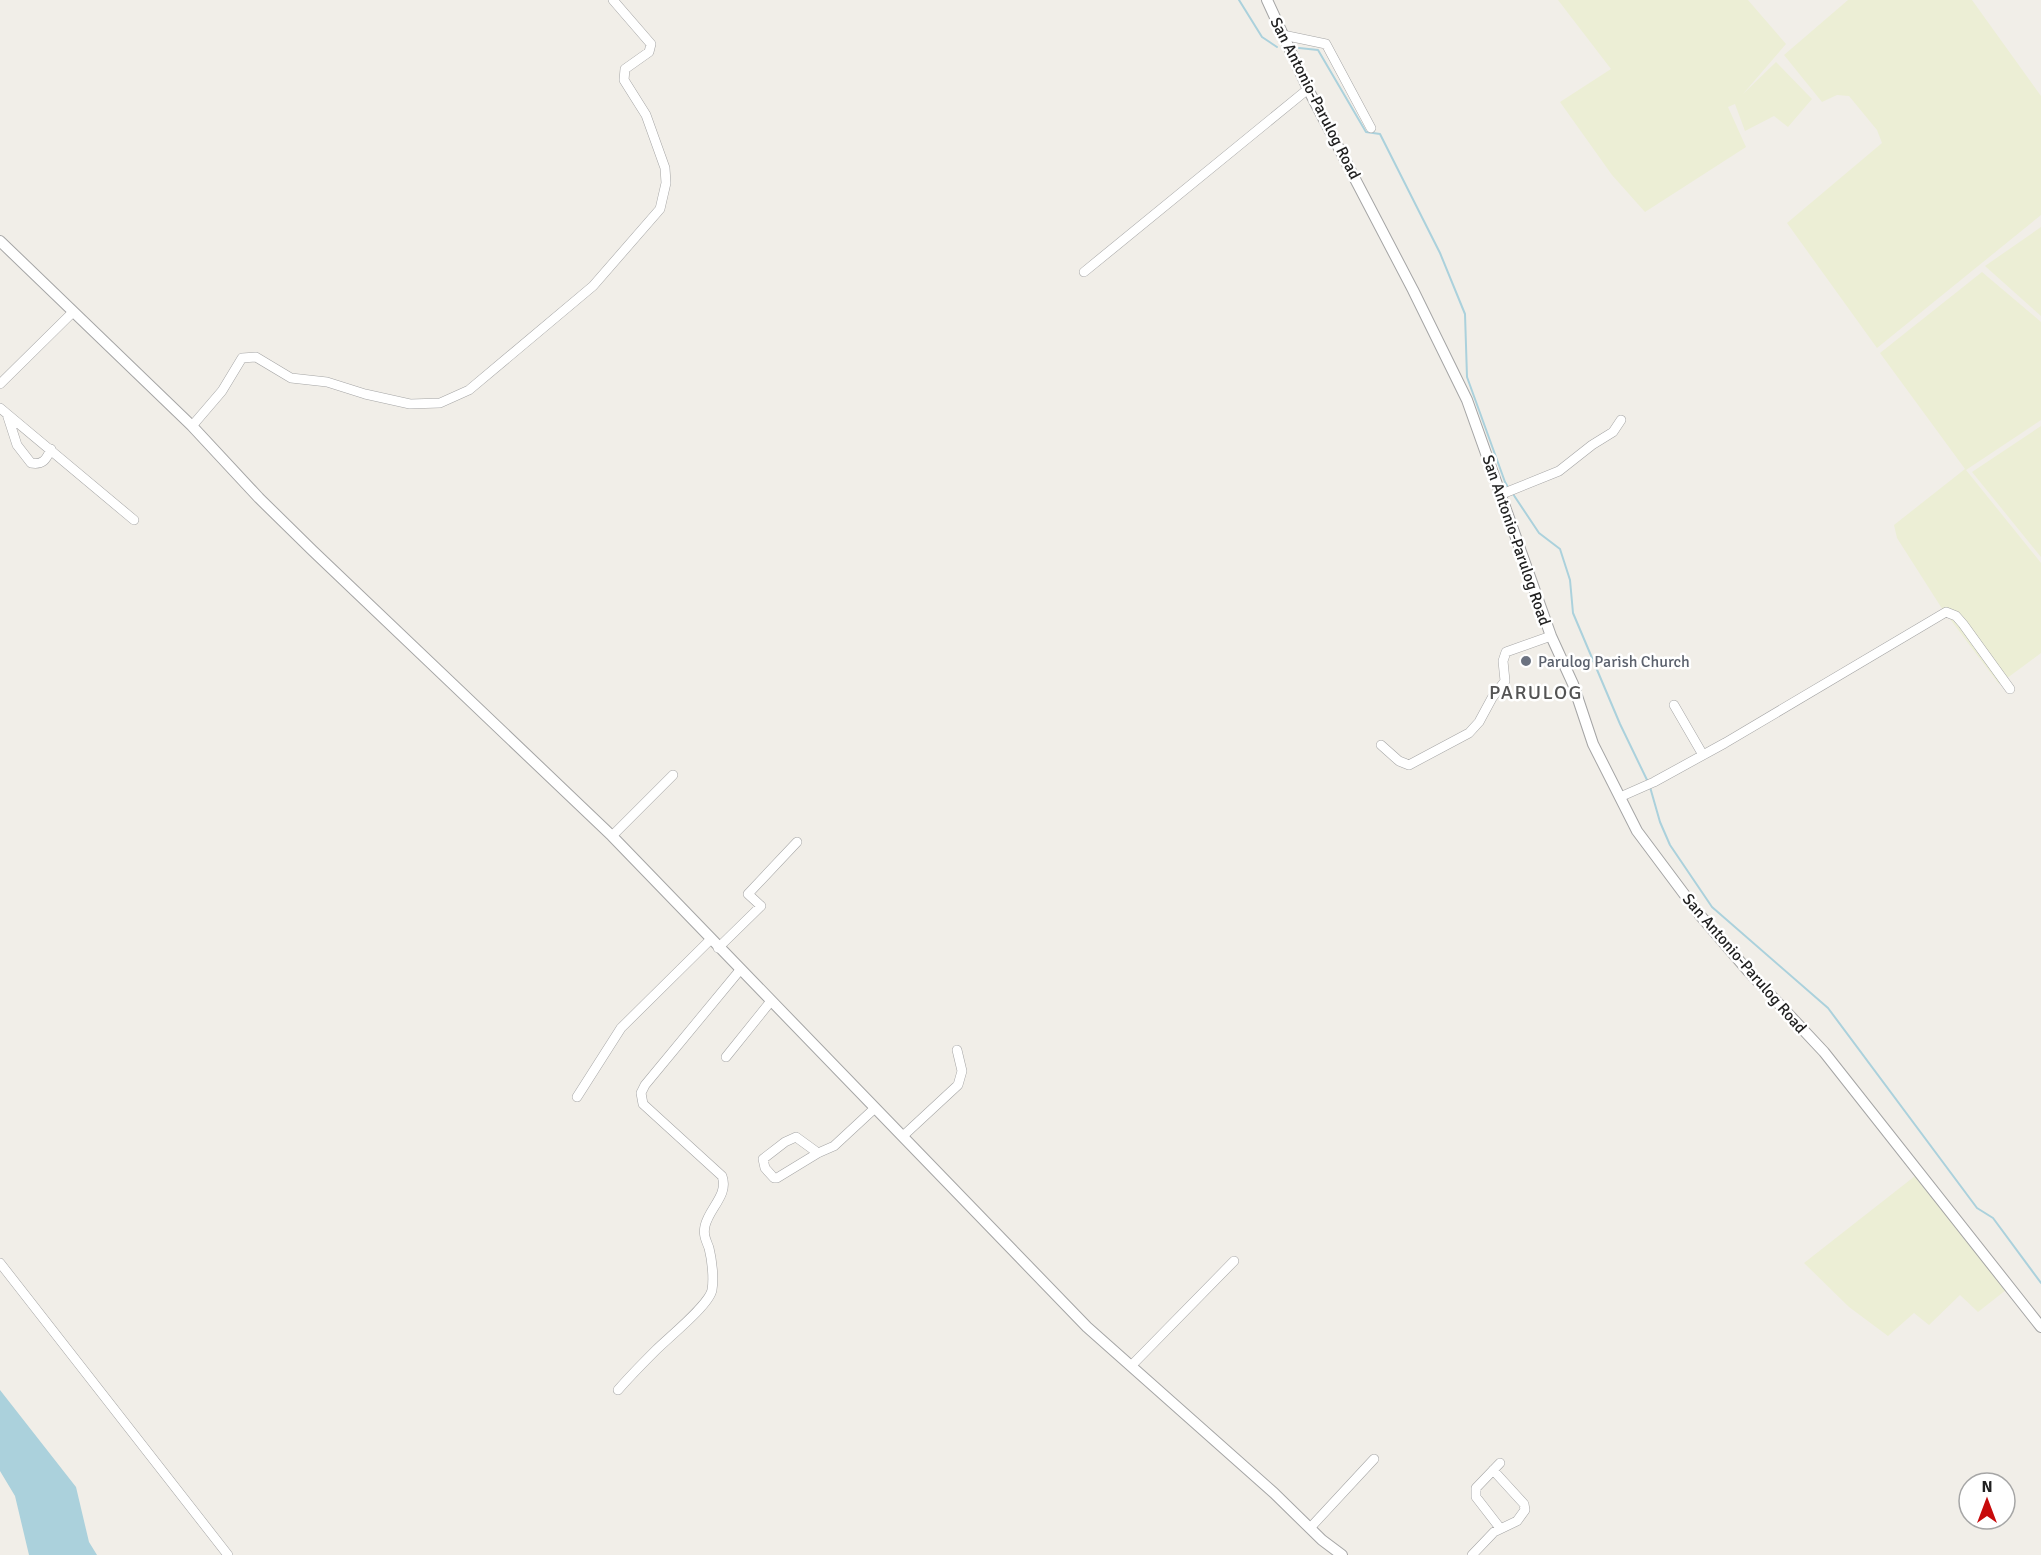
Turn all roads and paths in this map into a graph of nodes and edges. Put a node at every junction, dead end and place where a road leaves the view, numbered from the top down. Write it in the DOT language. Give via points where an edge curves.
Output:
graph roads {
  1 [pos="613,0"];
  2 [pos="1267,0"];
  3 [pos="1283,35"];
  4 [pos="1308,88"];
  5 [pos="1371,128"];
  6 [pos="0,241"];
  7 [pos="1084,272"];
  8 [pos="73,312"];
  9 [pos="0,384"];
  10 [pos="4,411"];
  11 [pos="1621,420"];
  12 [pos="192,426"];
  13 [pos="51,449"];
  14 [pos="1507,492"];
  15 [pos="134,520"];
  16 [pos="1551,636"];
  17 [pos="2010,689"];
  18 [pos="1674,705"];
  19 [pos="1381,746"];
  20 [pos="1703,755"];
  21 [pos="674,775"];
  22 [pos="1620,797"];
  23 [pos="612,836"];
  24 [pos="797,842"];
  25 [pos="714,944"];
  26 [pos="740,970"];
  27 [pos="771,1001"];
  28 [pos="957,1050"];
  29 [pos="726,1057"];
  30 [pos="577,1097"];
  31 [pos="875,1108"];
  32 [pos="903,1136"];
  33 [pos="818,1153"];
  34 [pos="1234,1261"];
  35 [pos="0,1263"];
  36 [pos="2041,1327"];
  37 [pos="1132,1365"];
  38 [pos="618,1390"];
  39 [pos="1374,1459"];
  40 [pos="1310,1528"];
  41 [pos="1500,1528"];
  42 [pos="228,1555"];
  43 [pos="1342,1555"];
  44 [pos="1472,1555"];
  1 -- 12 [label="street" via="651,44 649,52 625,69 624,80 652,129 666,183 660,209 593,286 469,390 440,403 410,404 327,382 291,378 256,357 242,358 222,391"];
  2 -- 3 [label="street, San Antonio-Parulog Road"];
  3 -- 4 [label="street, San Antonio-Parulog Road"];
  3 -- 5 [label="street" via="1326,44"];
  4 -- 7 [label="street"];
  4 -- 14 [label="street, San Antonio-Parulog Road" via="1413,290"];
  6 -- 8 [label="street"];
  8 -- 9 [label="street"];
  8 -- 12 [label="street"];
  10 -- 13 [label="street"];
  10 -- 13 [label="street" via="18,446 31,463 44,461"];
  11 -- 14 [label="street" via="1614,432 1558,471"];
  12 -- 23 [label="street" via="297,536"];
  13 -- 15 [label="street"];
  14 -- 16 [label="street, San Antonio-Parulog Road"];
  16 -- 19 [label="street" via="1506,652 1506,681 1469,733 1409,765"];
  16 -- 22 [label="street, San Antonio-Parulog Road" via="1573,684 1593,744"];
  17 -- 20 [label="street" via="1963,624 1946,612"];
  18 -- 20 [label="street"];
  20 -- 22 [label="street"];
  21 -- 23 [label="street"];
  22 -- 36 [label="street, San Antonio-Parulog Road" via="1636,831 1699,914 1824,1052"];
  23 -- 25 [label="street"];
  24 -- 25 [label="street" via="748,894 761,906"];
  25 -- 26 [label="street"];
  25 -- 30 [label="street" via="621,1029"];
  26 -- 27 [label="street"];
  26 -- 38 [label="street" via="641,1093 643,1104 722,1176 724,1189 704,1228 712,1292"];
  27 -- 29 [label="street"];
  27 -- 31 [label="street"];
  28 -- 32 [label="street" via="962,1071 958,1085"];
  31 -- 32 [label="street"];
  31 -- 33 [label="street" via="834,1146"];
  32 -- 37 [label="street" via="1087,1327"];
  33 -- 33 [label="street" via="796,1137 763,1159 763,1164 777,1178"];
  34 -- 37 [label="street"];
  35 -- 42 [label="street"];
  37 -- 40 [label="street"];
  39 -- 40 [label="street"];
  40 -- 43 [label="street"];
  41 -- 41 [label="street" via="1517,1521 1525,1507 1496,1467 1475,1493"];
  41 -- 44 [label="street"];
}
